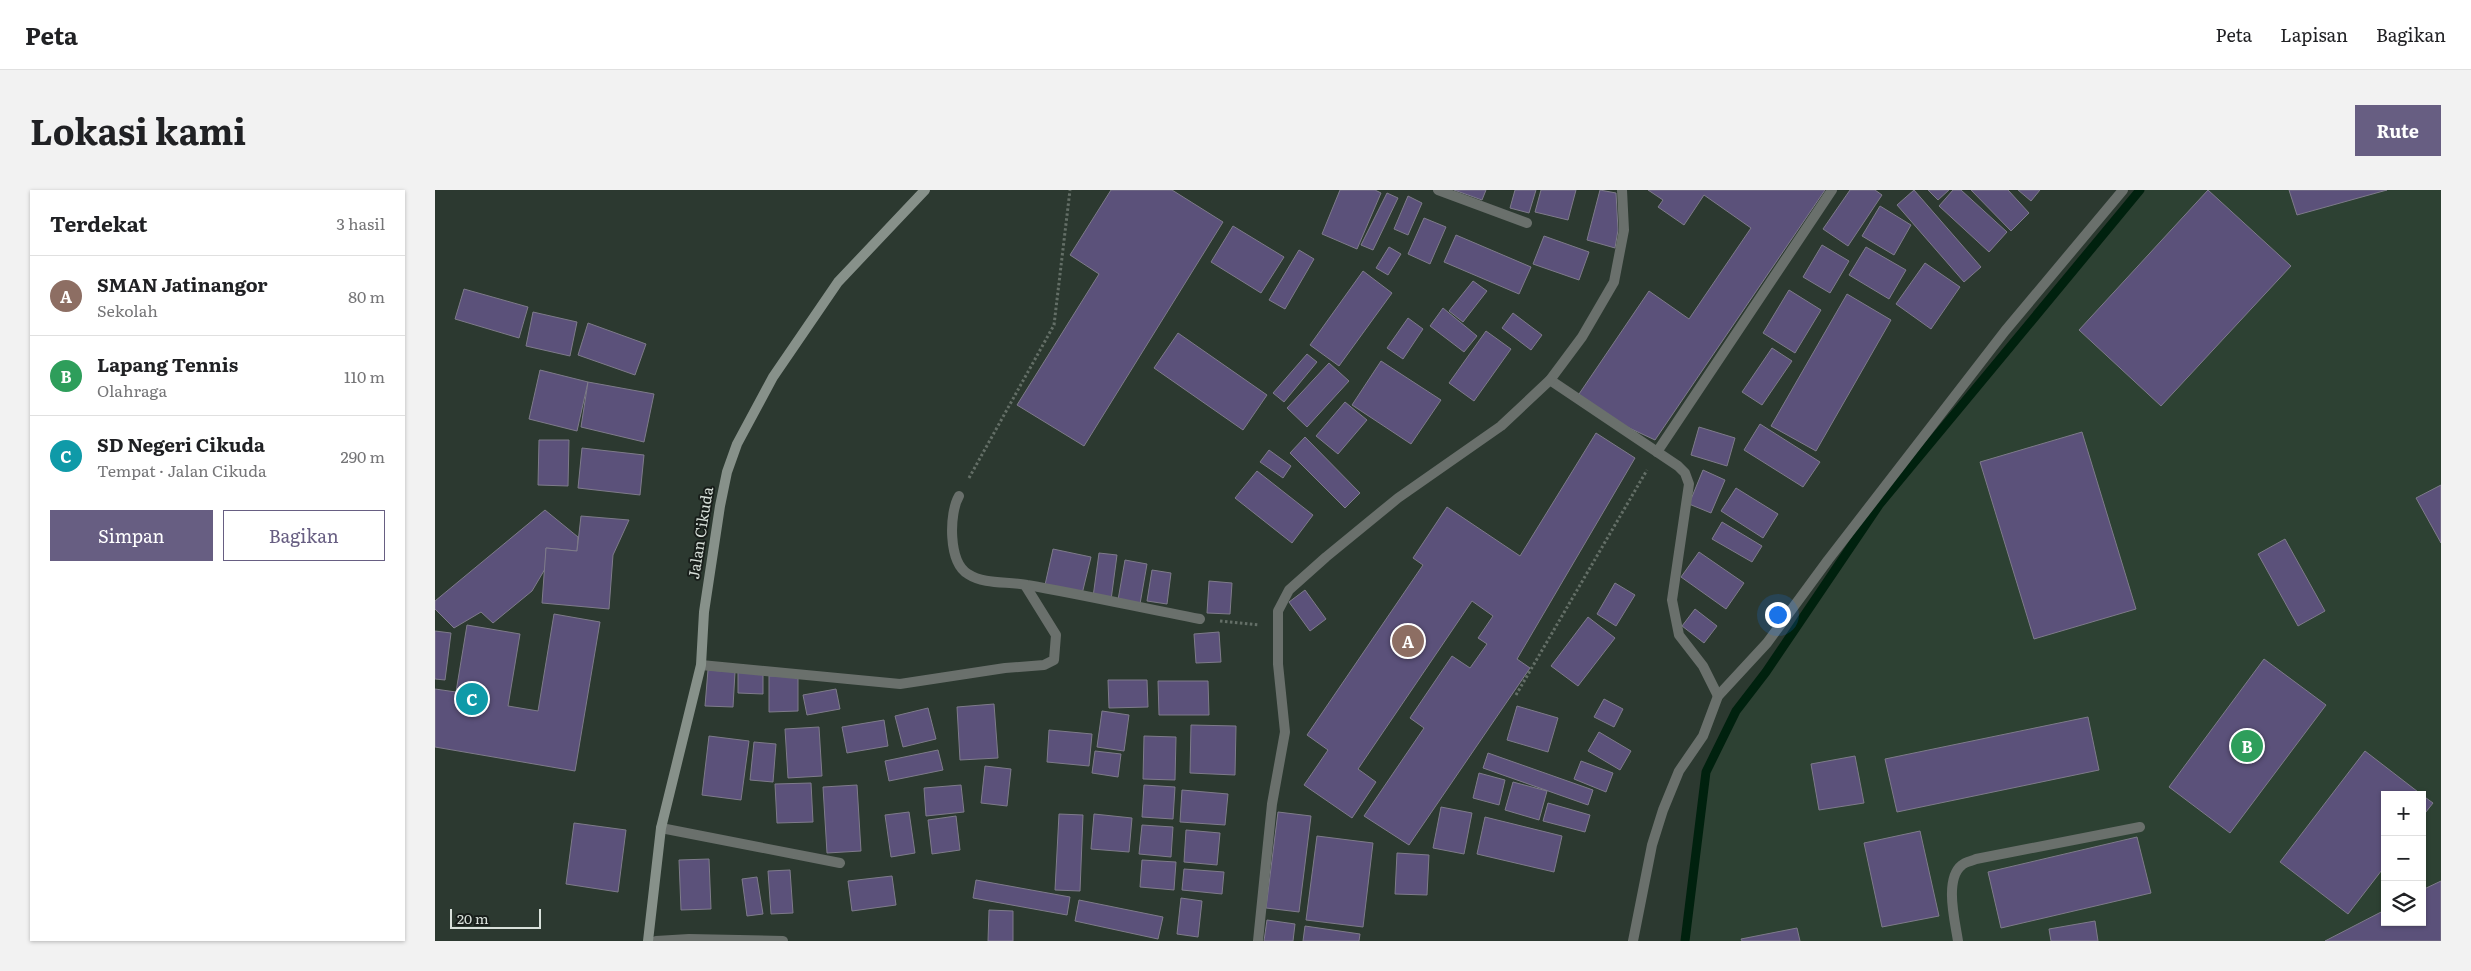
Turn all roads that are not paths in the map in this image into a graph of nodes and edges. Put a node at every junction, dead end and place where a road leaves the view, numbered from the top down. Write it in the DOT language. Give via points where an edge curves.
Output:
graph roads {
  1 [pos="925,190"];
  2 [pos="1438,190"];
  3 [pos="1622,190"];
  4 [pos="1831,190"];
  5 [pos="2123,190"];
  6 [pos="1527,224"];
  7 [pos="1550,380"];
  8 [pos="1657,452"];
  9 [pos="959,496"];
  10 [pos="1025,584"];
  11 [pos="1200,619"];
  12 [pos="701,665"];
  13 [pos="1718,696"];
  14 [pos="2140,827"];
  15 [pos="661,828"];
  16 [pos="840,863"];
  17 [pos="647,941"];
  18 [pos="655,941"];
  19 [pos="783,941"];
  20 [pos="1258,941"];
  21 [pos="1633,941"];
  22 [pos="1957,941"];
  1 -- 12 [label="street, Jalan Cikuda" via="838,282 773,377 737,444 720,506 704,612"];
  2 -- 6 [label="street"];
  3 -- 7 [label="street" via="1624,230 1614,282 1582,337"];
  4 -- 8 [label="street"];
  5 -- 13 [label="street" via="2005,331 1767,643"];
  7 -- 8 [label="street"];
  7 -- 20 [label="street" via="1501,426 1398,498 1289,590 1278,611 1278,664 1285,732 1272,804"];
  8 -- 13 [label="street" via="1685,473 1689,484 1672,600 1679,635 1703,666"];
  9 -- 10 [label="street" via="953,505 952,543 955,556 966,574 986,581"];
  10 -- 11 [label="street"];
  10 -- 12 [label="street" via="1056,634 1054,660 1044,665 900,684"];
  12 -- 15 [label="street, Jalan Cikuda"];
  13 -- 21 [label="street" via="1703,736 1679,771 1663,810 1652,845"];
  14 -- 22 [label="street" via="1962,864 1954,874 1951,889"];
  15 -- 16 [label="street"];
  15 -- 17 [label="street, Jalan Cikuda"];
  18 -- 19 [label="street"];
}
